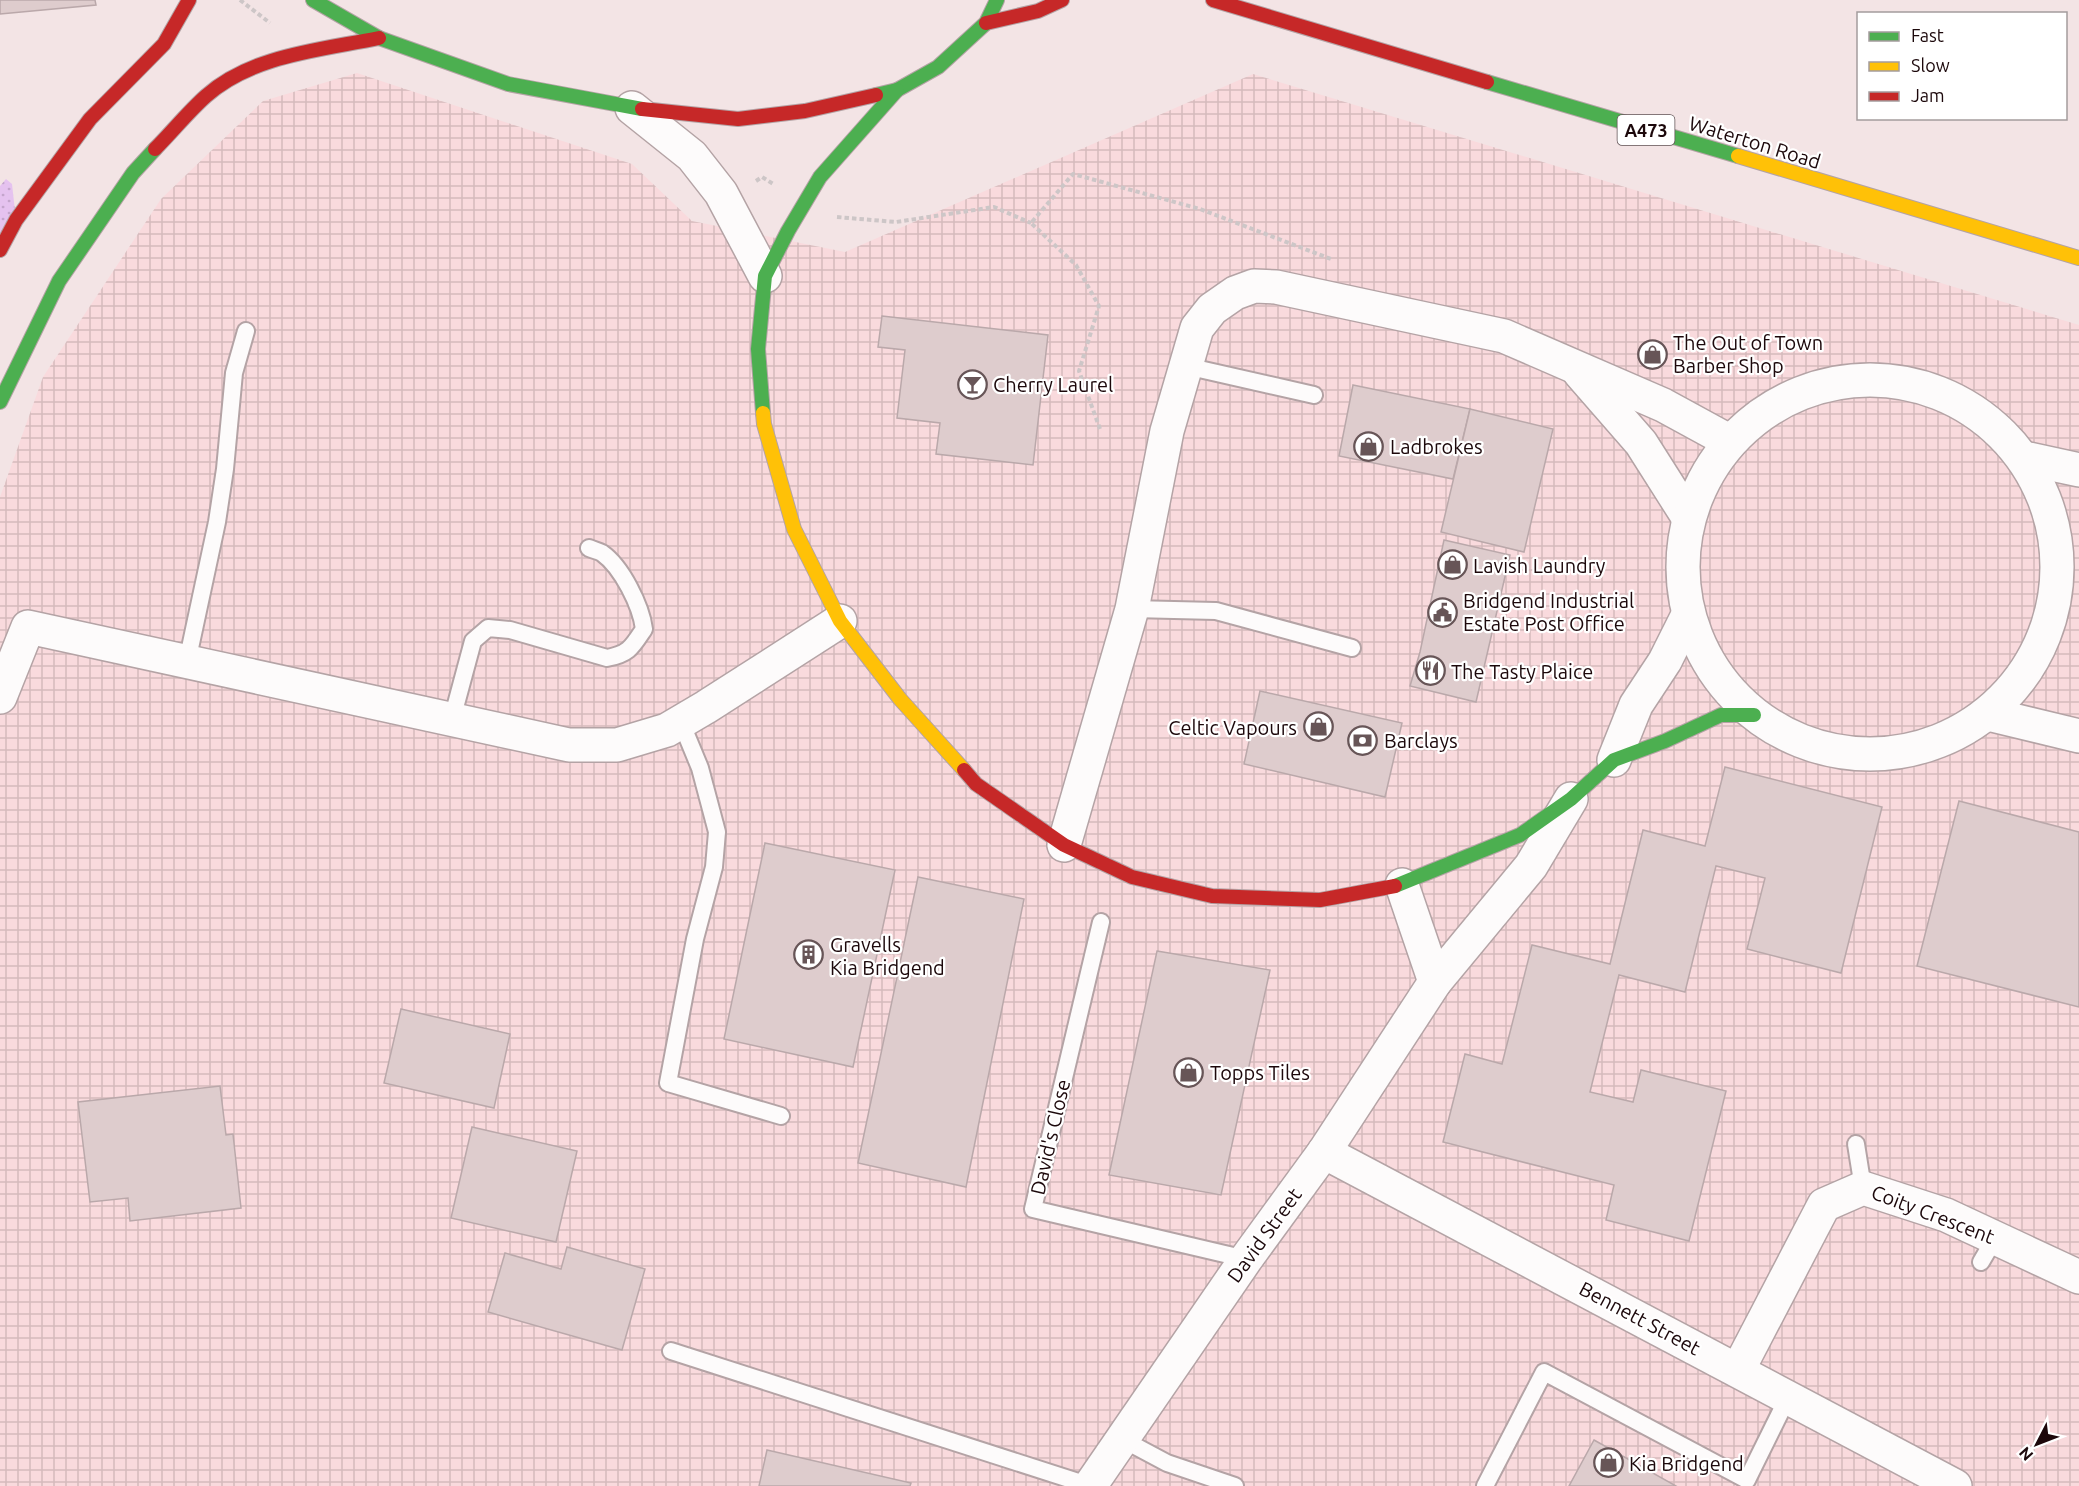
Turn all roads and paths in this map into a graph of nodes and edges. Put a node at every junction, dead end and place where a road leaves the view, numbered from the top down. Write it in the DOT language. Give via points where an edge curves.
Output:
graph roads {
  1 [pos="189,0"];
  2 [pos="314,0"];
  3 [pos="997,0"];
  4 [pos="1062,0"];
  5 [pos="1213,0"];
  6 [pos="986,23"];
  7 [pos="379,38"];
  8 [pos="897,90"];
  9 [pos="632,108"];
  10 [pos="753,183"];
  11 [pos="783,190"];
  12 [pos="834,216"];
  13 [pos="1031,223"];
  14 [pos="0,250"];
  15 [pos="2079,258"];
  16 [pos="1334,260"];
  17 [pos="765,276"];
  18 [pos="246,331"];
  19 [pos="1573,365"];
  20 [pos="1186,366"];
  21 [pos="1314,394"];
  22 [pos="0,402"];
  23 [pos="1100,429"];
  24 [pos="1729,441"];
  25 [pos="2024,458"];
  26 [pos="2079,470"];
  27 [pos="1688,518"];
  28 [pos="589,548"];
  29 [pos="1132,609"];
  30 [pos="1688,615"];
  31 [pos="840,621"];
  32 [pos="1352,648"];
  33 [pos="187,662"];
  34 [pos="0,697"];
  35 [pos="1988,714"];
  36 [pos="1754,715"];
  37 [pos="452,719"];
  38 [pos="681,722"];
  39 [pos="2079,736"];
  40 [pos="1614,760"];
  41 [pos="1571,799"];
  42 [pos="1064,845"];
  43 [pos="1402,885"];
  44 [pos="1101,922"];
  45 [pos="1435,982"];
  46 [pos="781,1116"];
  47 [pos="1856,1144"];
  48 [pos="1324,1152"];
  49 [pos="1863,1188"];
  50 [pos="1246,1259"];
  51 [pos="2079,1277"];
  52 [pos="671,1351"];
  53 [pos="1738,1370"];
  54 [pos="1788,1397"];
  55 [pos="1122,1439"];
  56 [pos="1090,1486"];
  57 [pos="1234,1486"];
  58 [pos="1485,1486"];
  59 [pos="1955,1486"];
  1 -- 14 [label="main road" via="164,44 90,119 16,220"];
  2 -- 7 [label="main road"];
  3 -- 6 [label="main road"];
  4 -- 6 [label="main road" via="1038,11"];
  5 -- 15 [label="main road, Waterton Road / A473"];
  6 -- 8 [label="main road" via="938,67"];
  7 -- 9 [label="main road" via="508,84"];
  7 -- 22 [label="main road" via="284,57 243,72 207,94 133,173 59,281"];
  8 -- 9 [label="main road" via="805,111 738,120"];
  8 -- 17 [label="main road" via="819,177"];
  9 -- 17 [label="street" via="692,156 721,193"];
  10 -- 11 [label="path" via="762,177"];
  12 -- 13 [label="path" via="896,222 994,207"];
  13 -- 16 [label="path" via="1073,174 1200,209"];
  13 -- 23 [label="path" via="1076,265 1100,306 1079,371"];
  17 -- 31 [label="main road" via="758,349 764,424 795,529"];
  18 -- 33 [label="lane" via="234,373 217,522"];
  19 -- 20 [label="street" via="1504,336 1276,287 1254,286 1212,309 1197,328"];
  19 -- 24 [label="street" via="1663,405"];
  19 -- 27 [label="street" via="1641,443"];
  20 -- 21 [label="lane"];
  20 -- 29 [label="street" via="1167,431"];
  24 -- 25 [label="street" via="1774,404 1828,382 1886,379 1942,393 1973,410 2006,436"];
  24 -- 27 [label="street" via="1704,477"];
  25 -- 26 [label="street"];
  25 -- 35 [label="street" via="2052,515 2057,555 2056,596 2032,657"];
  27 -- 30 [label="street" via="1681,566"];
  28 -- 37 [label="lane" via="602,553 620,573 642,612 644,629 634,644 622,655 607,658 510,630 488,628 473,641"];
  29 -- 32 [label="lane" via="1216,611"];
  29 -- 42 [label="street"];
  30 -- 36 [label="street" via="1703,653 1725,687"];
  30 -- 40 [label="street" via="1665,661 1636,705"];
  31 -- 38 [label="street"];
  31 -- 42 [label="main road" via="900,699 976,784"];
  33 -- 34 [label="street" via="28,627"];
  33 -- 37 [label="street"];
  35 -- 36 [label="street" via="1953,736 1903,753 1850,754 1800,742"];
  35 -- 39 [label="street"];
  36 -- 40 [label="main road" via="1721,715"];
  37 -- 38 [label="street" via="568,745 617,745"];
  38 -- 46 [label="lane" via="700,768 717,832 714,867 695,939 669,1083"];
  40 -- 41 [label="main road"];
  41 -- 43 [label="main road" via="1520,835"];
  41 -- 45 [label="street, David Street" via="1531,866"];
  42 -- 43 [label="main road" via="1132,877 1212,896 1320,900"];
  43 -- 45 [label="street"];
  44 -- 50 [label="lane, David's Close" via="1033,1209"];
  45 -- 48 [label="street, David Street"];
  47 -- 49 [label="lane"];
  48 -- 50 [label="street, David Street"];
  48 -- 53 [label="street, Bennett Street"];
  49 -- 51 [label="street, Coity Crescent" via="1946,1215 1988,1250"];
  49 -- 53 [label="street, Coity Crescent" via="1824,1205"];
  50 -- 55 [label="street, David Street"];
  52 -- 56 [label="lane"];
  53 -- 54 [label="street, Bennett Street"];
  54 -- 58 [label="lane" via="1747,1480 1544,1372"];
  54 -- 59 [label="street, Bennett Street"];
  55 -- 56 [label="street, David Street"];
  55 -- 57 [label="lane" via="1167,1463"];
}
